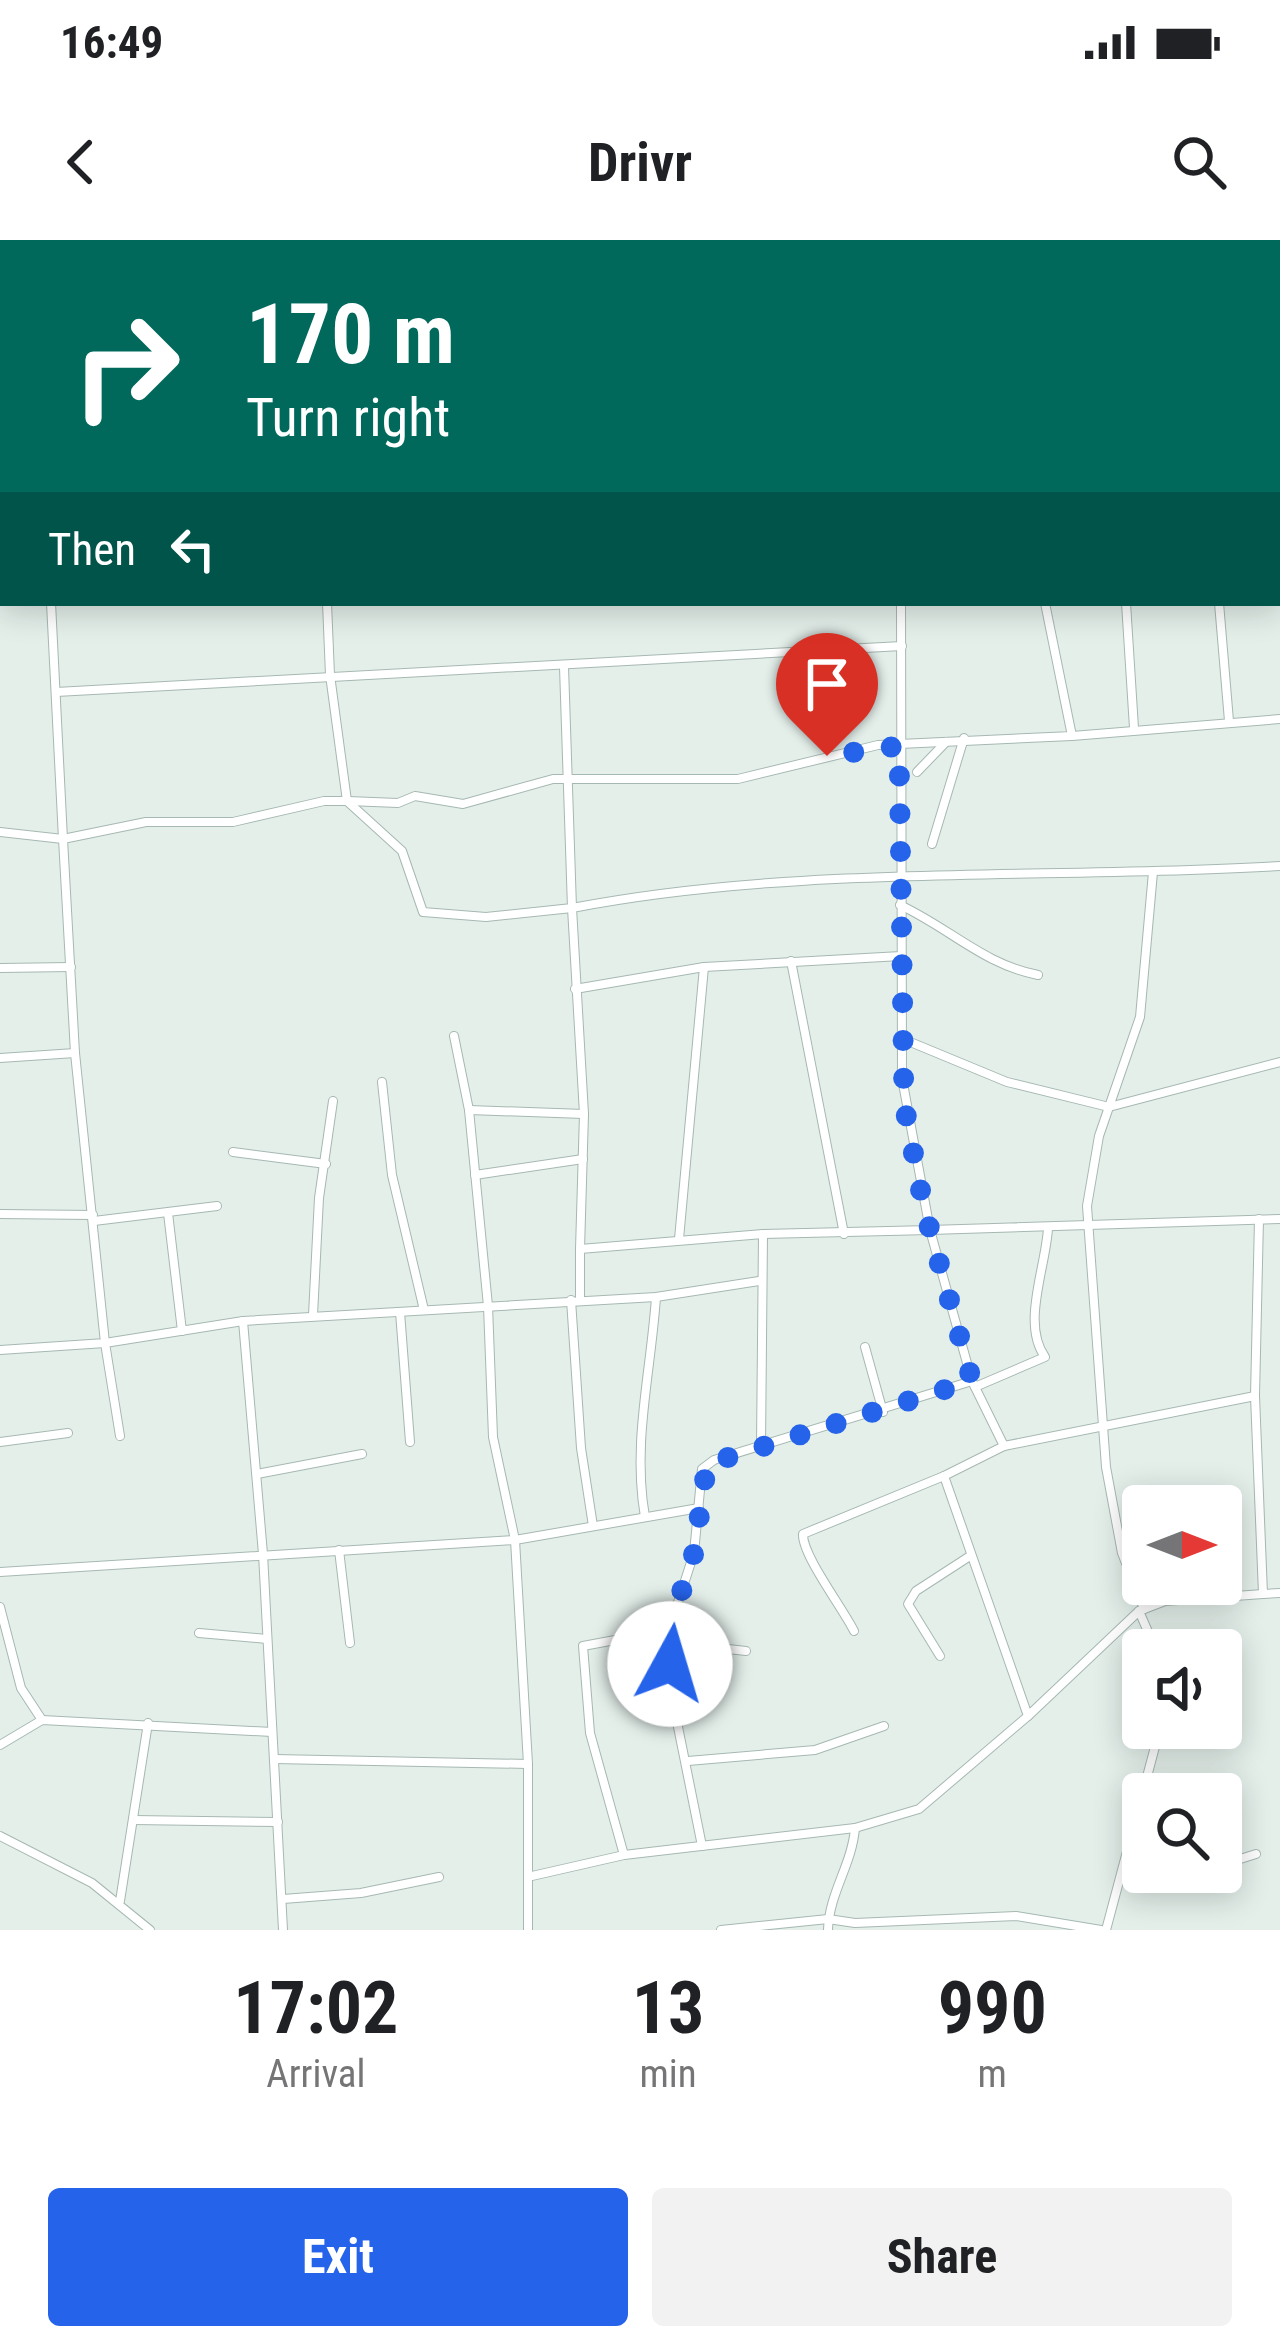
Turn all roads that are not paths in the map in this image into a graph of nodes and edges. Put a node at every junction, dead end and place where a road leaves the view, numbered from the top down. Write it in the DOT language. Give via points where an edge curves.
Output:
graph roads {
  1 [pos="580,240"];
  2 [pos="620,240"];
  3 [pos="51,606"];
  4 [pos="327,606"];
  5 [pos="901,606"];
  6 [pos="1046,606"];
  7 [pos="1126,606"];
  8 [pos="1220,606"];
  9 [pos="902,646"];
  10 [pos="565,667"];
  11 [pos="330,675"];
  12 [pos="56,692"];
  13 [pos="1280,719"];
  14 [pos="1229,722"];
  15 [pos="1134,728"];
  16 [pos="1072,736"];
  17 [pos="958,738"];
  18 [pos="899,746"];
  19 [pos="916,772"];
  20 [pos="572,777"];
  21 [pos="347,802"];
  22 [pos="0,832"];
  23 [pos="63,838"];
  24 [pos="932,844"];
  25 [pos="1280,866"];
  26 [pos="1153,872"];
  27 [pos="899,877"];
  28 [pos="900,905"];
  29 [pos="572,908"];
  30 [pos="901,956"];
  31 [pos="791,962"];
  32 [pos="71,967"];
  33 [pos="704,967"];
  34 [pos="0,968"];
  35 [pos="1038,975"];
  36 [pos="575,989"];
  37 [pos="454,1036"];
  38 [pos="902,1039"];
  39 [pos="75,1053"];
  40 [pos="0,1058"];
  41 [pos="1280,1063"];
  42 [pos="382,1082"];
  43 [pos="333,1101"];
  44 [pos="1109,1107"];
  45 [pos="469,1109"];
  46 [pos="584,1114"];
  47 [pos="233,1152"];
  48 [pos="583,1159"];
  49 [pos="326,1164"];
  50 [pos="475,1174"];
  51 [pos="217,1206"];
  52 [pos="169,1213"];
  53 [pos="0,1214"];
  54 [pos="93,1218"];
  55 [pos="1259,1219"];
  56 [pos="1280,1219"];
  57 [pos="1089,1226"];
  58 [pos="1048,1228"];
  59 [pos="930,1230"];
  60 [pos="763,1234"];
  61 [pos="844,1234"];
  62 [pos="680,1239"];
  63 [pos="580,1249"];
  64 [pos="759,1281"];
  65 [pos="656,1297"];
  66 [pos="575,1299"];
  67 [pos="488,1306"];
  68 [pos="424,1310"];
  69 [pos="400,1311"];
  70 [pos="313,1315"];
  71 [pos="243,1321"];
  72 [pos="182,1331"];
  73 [pos="105,1343"];
  74 [pos="865,1347"];
  75 [pos="0,1350"];
  76 [pos="973,1384"];
  77 [pos="1255,1396"];
  78 [pos="883,1412"];
  79 [pos="1105,1423"];
  80 [pos="68,1433"];
  81 [pos="120,1436"];
  82 [pos="0,1442"];
  83 [pos="410,1442"];
  84 [pos="761,1446"];
  85 [pos="1004,1446"];
  86 [pos="362,1454"];
  87 [pos="257,1474"];
  88 [pos="944,1476"];
  89 [pos="699,1508"];
  90 [pos="645,1517"];
  91 [pos="593,1526"];
  92 [pos="515,1540"];
  93 [pos="339,1550"];
  94 [pos="263,1554"];
  95 [pos="970,1556"];
  96 [pos="0,1572"];
  97 [pos="1280,1593"];
  98 [pos="1263,1594"];
  99 [pos="0,1607"];
  100 [pos="1142,1610"];
  101 [pos="1149,1629"];
  102 [pos="669,1630"];
  103 [pos="854,1631"];
  104 [pos="200,1633"];
  105 [pos="267,1639"];
  106 [pos="350,1643"];
  107 [pos="746,1651"];
  108 [pos="940,1656"];
  109 [pos="1028,1716"];
  110 [pos="42,1720"];
  111 [pos="148,1723"];
  112 [pos="884,1726"];
  113 [pos="272,1732"];
  114 [pos="0,1745"];
  115 [pos="1155,1749"];
  116 [pos="274,1759"];
  117 [pos="688,1761"];
  118 [pos="528,1764"];
  119 [pos="134,1820"];
  120 [pos="278,1822"];
  121 [pos="855,1828"];
  122 [pos="0,1836"];
  123 [pos="702,1846"];
  124 [pos="1256,1854"];
  125 [pos="624,1855"];
  126 [pos="1242,1858"];
  127 [pos="532,1876"];
  128 [pos="439,1877"];
  129 [pos="1121,1879"];
  130 [pos="283,1899"];
  131 [pos="120,1901"];
  132 [pos="828,1924"];
  133 [pos="150,1930"];
  134 [pos="283,1930"];
  135 [pos="528,1930"];
  136 [pos="721,1930"];
  137 [pos="1104,1930"];
  1 -- 2 [label="street"];
  3 -- 12 [label="street"];
  4 -- 11 [label="street"];
  5 -- 9 [label="street"];
  6 -- 16 [label="street"];
  7 -- 15 [label="street"];
  8 -- 14 [label="street"];
  9 -- 10 [label="street"];
  9 -- 18 [label="street"];
  10 -- 11 [label="street"];
  10 -- 20 [label="street"];
  11 -- 12 [label="street"];
  11 -- 21 [label="street"];
  12 -- 23 [label="street"];
  13 -- 14 [label="street"];
  14 -- 15 [label="street"];
  15 -- 16 [label="street"];
  16 -- 17 [label="street"];
  17 -- 18 [label="street"];
  17 -- 19 [label="street"];
  17 -- 24 [label="street"];
  18 -- 20 [label="street" via="738,779"];
  18 -- 27 [label="street"];
  20 -- 21 [label="street" via="463,804 415,796"];
  20 -- 29 [label="street"];
  21 -- 23 [label="street"];
  21 -- 29 [label="street" via="402,851 423,912 486,917"];
  22 -- 23 [label="street"];
  23 -- 32 [label="street"];
  25 -- 26 [label="street"];
  26 -- 27 [label="street"];
  26 -- 44 [label="street" via="1148,978"];
  27 -- 28 [label="street"];
  27 -- 29 [label="street"];
  28 -- 30 [label="street"];
  28 -- 35 [label="street" via="1002,968"];
  29 -- 36 [label="street"];
  30 -- 31 [label="street"];
  30 -- 38 [label="street"];
  31 -- 33 [label="street"];
  31 -- 61 [label="street"];
  32 -- 34 [label="street"];
  32 -- 39 [label="street"];
  33 -- 36 [label="street"];
  33 -- 62 [label="street"];
  36 -- 46 [label="street"];
  37 -- 45 [label="street"];
  38 -- 44 [label="street" via="1006,1082"];
  38 -- 59 [label="street" via="904,1104"];
  39 -- 40 [label="street"];
  39 -- 54 [label="street"];
  41 -- 44 [label="street"];
  42 -- 68 [label="street" via="392,1175"];
  43 -- 49 [label="street"];
  44 -- 57 [label="street" via="1087,1184"];
  45 -- 46 [label="street"];
  45 -- 50 [label="street"];
  46 -- 48 [label="street"];
  47 -- 49 [label="street"];
  48 -- 50 [label="street"];
  48 -- 63 [label="street"];
  49 -- 70 [label="street"];
  50 -- 67 [label="street"];
  51 -- 52 [label="street"];
  52 -- 54 [label="street"];
  52 -- 72 [label="street"];
  53 -- 54 [label="street"];
  54 -- 73 [label="street"];
  55 -- 56 [label="street"];
  55 -- 57 [label="street"];
  55 -- 77 [label="street"];
  57 -- 58 [label="street"];
  57 -- 79 [label="street"];
  58 -- 59 [label="street"];
  58 -- 76 [label="street" via="1034,1325 1046,1357"];
  59 -- 61 [label="street"];
  59 -- 76 [label="street"];
  60 -- 61 [label="street"];
  60 -- 62 [label="street"];
  60 -- 64 [label="street"];
  62 -- 63 [label="street"];
  63 -- 66 [label="street"];
  64 -- 65 [label="street"];
  64 -- 84 [label="street"];
  65 -- 66 [label="street"];
  65 -- 90 [label="street" via="637,1456"];
  66 -- 67 [label="street"];
  66 -- 91 [label="street" via="579,1429"];
  67 -- 68 [label="street"];
  67 -- 92 [label="street" via="493,1437"];
  68 -- 69 [label="street"];
  69 -- 70 [label="street"];
  69 -- 83 [label="street"];
  70 -- 71 [label="street"];
  71 -- 72 [label="street"];
  71 -- 87 [label="street"];
  72 -- 73 [label="street"];
  73 -- 75 [label="street"];
  73 -- 81 [label="street"];
  74 -- 78 [label="street"];
  76 -- 78 [label="street"];
  76 -- 85 [label="street"];
  77 -- 79 [label="street"];
  77 -- 98 [label="street"];
  78 -- 84 [label="street"];
  79 -- 85 [label="street"];
  79 -- 100 [label="street" via="1122,1553"];
  80 -- 82 [label="street"];
  84 -- 89 [label="street" via="707,1464"];
  85 -- 88 [label="street"];
  86 -- 87 [label="street"];
  87 -- 94 [label="street"];
  88 -- 95 [label="street"];
  88 -- 103 [label="street" via="803,1534 804,1550"];
  89 -- 90 [label="street"];
  89 -- 102 [label="street"];
  90 -- 91 [label="street"];
  91 -- 92 [label="street"];
  92 -- 93 [label="street"];
  92 -- 118 [label="street"];
  93 -- 94 [label="street"];
  93 -- 106 [label="street"];
  94 -- 96 [label="street"];
  94 -- 105 [label="street"];
  95 -- 108 [label="street" via="908,1604"];
  95 -- 109 [label="street"];
  97 -- 98 [label="street"];
  98 -- 100 [label="street"];
  99 -- 110 [label="street" via="21,1688"];
  100 -- 101 [label="street"];
  100 -- 109 [label="street"];
  102 -- 107 [label="street"];
  102 -- 117 [label="street" via="672,1697"];
  102 -- 125 [label="street" via="591,1643 581,1653 590,1732"];
  104 -- 105 [label="street"];
  105 -- 113 [label="street"];
  109 -- 121 [label="street" via="919,1809"];
  110 -- 111 [label="street"];
  110 -- 114 [label="street"];
  111 -- 113 [label="street"];
  111 -- 119 [label="street"];
  112 -- 117 [label="street" via="815,1750"];
  113 -- 116 [label="street"];
  115 -- 129 [label="street"];
  116 -- 118 [label="street"];
  116 -- 120 [label="street"];
  117 -- 123 [label="street"];
  118 -- 127 [label="street"];
  119 -- 120 [label="street"];
  119 -- 131 [label="street"];
  120 -- 130 [label="street"];
  121 -- 123 [label="street"];
  121 -- 132 [label="street"];
  122 -- 131 [label="street"];
  123 -- 125 [label="street"];
  124 -- 126 [label="street"];
  125 -- 127 [label="street"];
  127 -- 135 [label="street"];
  128 -- 130 [label="street"];
  129 -- 137 [label="street"];
  130 -- 134 [label="street"];
  131 -- 133 [label="street"];
  132 -- 136 [label="street"];
  132 -- 137 [label="street" via="1016,1916"];
}
